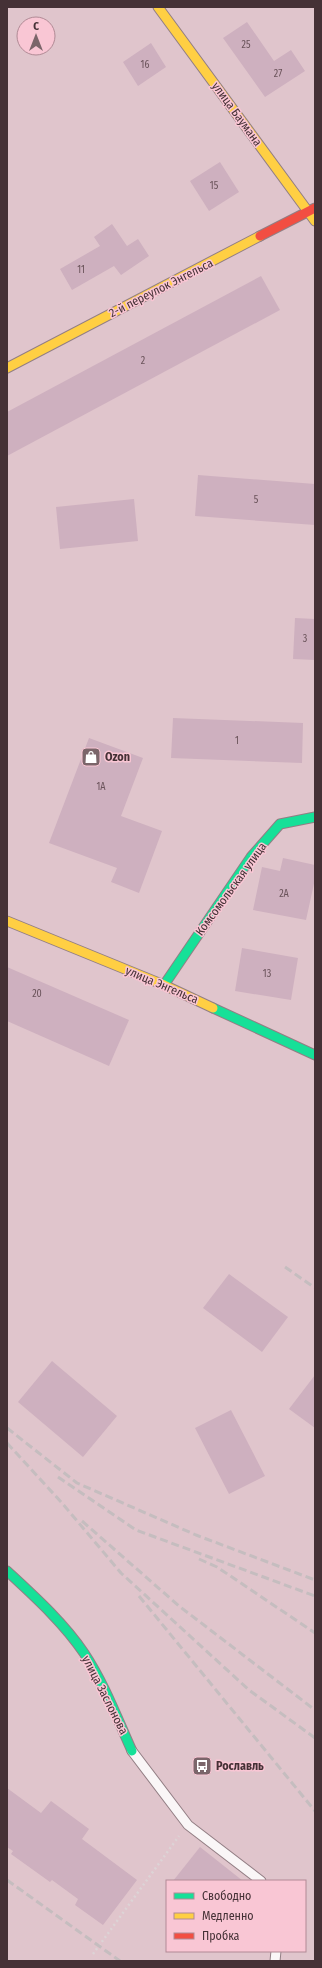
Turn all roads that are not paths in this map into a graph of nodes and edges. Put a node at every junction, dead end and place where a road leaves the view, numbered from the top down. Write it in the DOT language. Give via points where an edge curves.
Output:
graph roads {
  1 [pos="158,7"];
  2 [pos="312,210"];
  3 [pos="315,221"];
  4 [pos="7,368"];
  5 [pos="315,817"];
  6 [pos="7,921"];
  7 [pos="164,985"];
  8 [pos="315,1055"];
  9 [pos="7,1571"];
  10 [pos="132,1751"];
  11 [pos="260,1880"];
  1 -- 2 [label="street, улица Баумана"];
  2 -- 3 [label="street, улица Баумана"];
  2 -- 4 [label="street, 2-й переулок Энгельса"];
  5 -- 7 [label="street, Комсомольская улица" via="280,824 252,857"];
  6 -- 7 [label="street, улица Энгельса"];
  7 -- 8 [label="street, улица Энгельса"];
  9 -- 10 [label="street, улица Заслонова" via="41,1602 84,1653 99,1679"];
  10 -- 11 [label="lane" via="188,1825"];
}
